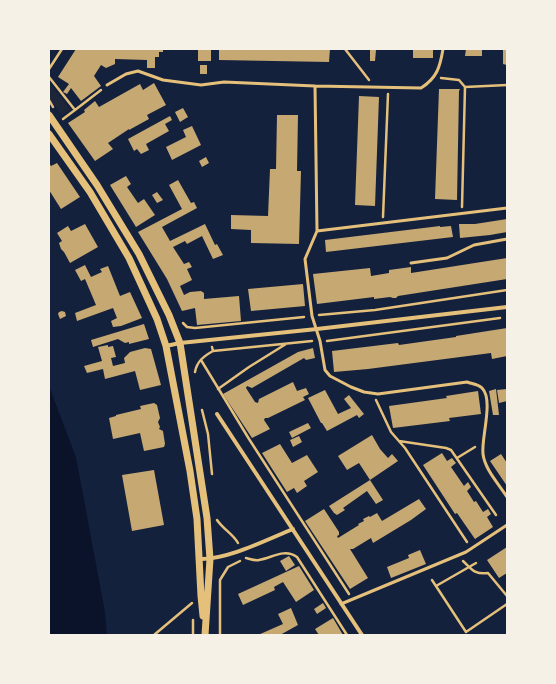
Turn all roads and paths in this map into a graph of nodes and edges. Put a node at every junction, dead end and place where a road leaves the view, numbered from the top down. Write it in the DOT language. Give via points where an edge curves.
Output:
graph roads {
  1 [pos="62,49"];
  2 [pos="345,49"];
  3 [pos="443,49"];
  4 [pos="49,69"];
  5 [pos="49,77"];
  6 [pos="438,81"];
  7 [pos="107,85"];
  8 [pos="507,85"];
  9 [pos="315,86"];
  10 [pos="375,87"];
  11 [pos="465,87"];
  12 [pos="388,93"];
  13 [pos="49,100"];
  14 [pos="75,110"];
  15 [pos="57,111"];
  16 [pos="49,115"];
  17 [pos="67,117"];
  18 [pos="49,134"];
  19 [pos="507,208"];
  20 [pos="462,213"];
  21 [pos="383,223"];
  22 [pos="317,231"];
  23 [pos="507,240"];
  24 [pos="411,263"];
  25 [pos="507,290"];
  26 [pos="507,307"];
  27 [pos="179,316"];
  28 [pos="312,316"];
  29 [pos="501,318"];
  30 [pos="317,329"];
  31 [pos="211,340"];
  32 [pos="320,341"];
  33 [pos="180,343"];
  34 [pos="287,343"];
  35 [pos="166,346"];
  36 [pos="213,351"];
  37 [pos="201,360"];
  38 [pos="195,376"];
  39 [pos="218,389"];
  40 [pos="375,398"];
  41 [pos="201,407"];
  42 [pos="217,414"];
  43 [pos="398,441"];
  44 [pos="478,445"];
  45 [pos="457,458"];
  46 [pos="212,480"];
  47 [pos="507,497"];
  48 [pos="496,515"];
  49 [pos="216,518"];
  50 [pos="507,525"];
  51 [pos="293,529"];
  52 [pos="241,550"];
  53 [pos="470,550"];
  54 [pos="245,558"];
  55 [pos="199,559"];
  56 [pos="210,559"];
  57 [pos="458,561"];
  58 [pos="476,563"];
  59 [pos="469,567"];
  60 [pos="432,580"];
  61 [pos="436,586"];
  62 [pos="507,596"];
  63 [pos="353,600"];
  64 [pos="193,602"];
  65 [pos="341,604"];
  66 [pos="507,604"];
  67 [pos="466,632"];
  68 [pos="154,635"];
  69 [pos="205,635"];
  70 [pos="220,635"];
  71 [pos="347,635"];
  72 [pos="362,635"];
  73 [pos="468,635"];
  1 -- 4 [label="path"];
  2 -- 10 [label="path"];
  3 -- 10 [label="lane" via="440,66 431,82 421,88"];
  5 -- 14 [label="path"];
  6 -- 11 [label="path" via="442,78 459,80"];
  7 -- 9 [label="lane" via="126,74 138,71 163,80 201,85 224,82"];
  7 -- 14 [label="path"];
  8 -- 11 [label="path"];
  9 -- 10 [label="lane"];
  9 -- 22 [label="lane"];
  11 -- 20 [label="path"];
  12 -- 21 [label="path"];
  13 -- 15 [label="path"];
  14 -- 17 [label="path"];
  16 -- 33 [label="street" via="97,184 139,254"];
  18 -- 35 [label="street" via="90,192 130,258"];
  19 -- 20 [label="lane"];
  20 -- 21 [label="lane"];
  21 -- 22 [label="lane"];
  22 -- 28 [label="lane" via="304,259"];
  23 -- 24 [label="lane" via="474,245 447,258"];
  25 -- 28 [label="path" via="375,310"];
  26 -- 30 [label="street"];
  27 -- 28 [label="path" via="187,327 195,328"];
  28 -- 30 [label="lane"];
  29 -- 32 [label="path"];
  30 -- 31 [label="street"];
  30 -- 32 [label="lane"];
  31 -- 33 [label="street"];
  31 -- 36 [label="path"];
  32 -- 34 [label="path"];
  32 -- 47 [label="lane" via="327,373 364,392 378,394 467,382 482,388 486,394 487,413 483,454 486,465"];
  33 -- 35 [label="street"];
  33 -- 56 [label="street" via="207,518"];
  34 -- 36 [label="path"];
  34 -- 39 [label="path"];
  35 -- 55 [label="street" via="190,471 197,519"];
  36 -- 37 [label="path"];
  37 -- 38 [label="path" via="196,367"];
  37 -- 39 [label="path"];
  39 -- 63 [label="path"];
  40 -- 43 [label="path"];
  41 -- 46 [label="path" via="208,434"];
  42 -- 51 [label="street"];
  43 -- 45 [label="path" via="446,448"];
  43 -- 53 [label="path" via="436,494"];
  44 -- 45 [label="path"];
  45 -- 48 [label="path"];
  49 -- 52 [label="path" via="235,538"];
  50 -- 53 [label="lane"];
  51 -- 52 [label="street"];
  51 -- 65 [label="street"];
  52 -- 54 [label="path"];
  52 -- 56 [label="street"];
  53 -- 63 [label="lane"];
  54 -- 70 [label="path" via="228,567 220,580"];
  54 -- 71 [label="path" via="257,561 292,553"];
  55 -- 56 [label="street"];
  55 -- 69 [label="street"];
  56 -- 69 [label="street"];
  57 -- 59 [label="path"];
  58 -- 59 [label="path"];
  59 -- 61 [label="path"];
  59 -- 62 [label="path" via="480,574 488,573"];
  60 -- 61 [label="path"];
  61 -- 67 [label="path"];
  63 -- 65 [label="lane"];
  64 -- 68 [label="path"];
  65 -- 72 [label="street"];
  66 -- 67 [label="path"];
  67 -- 73 [label="path"];
}
